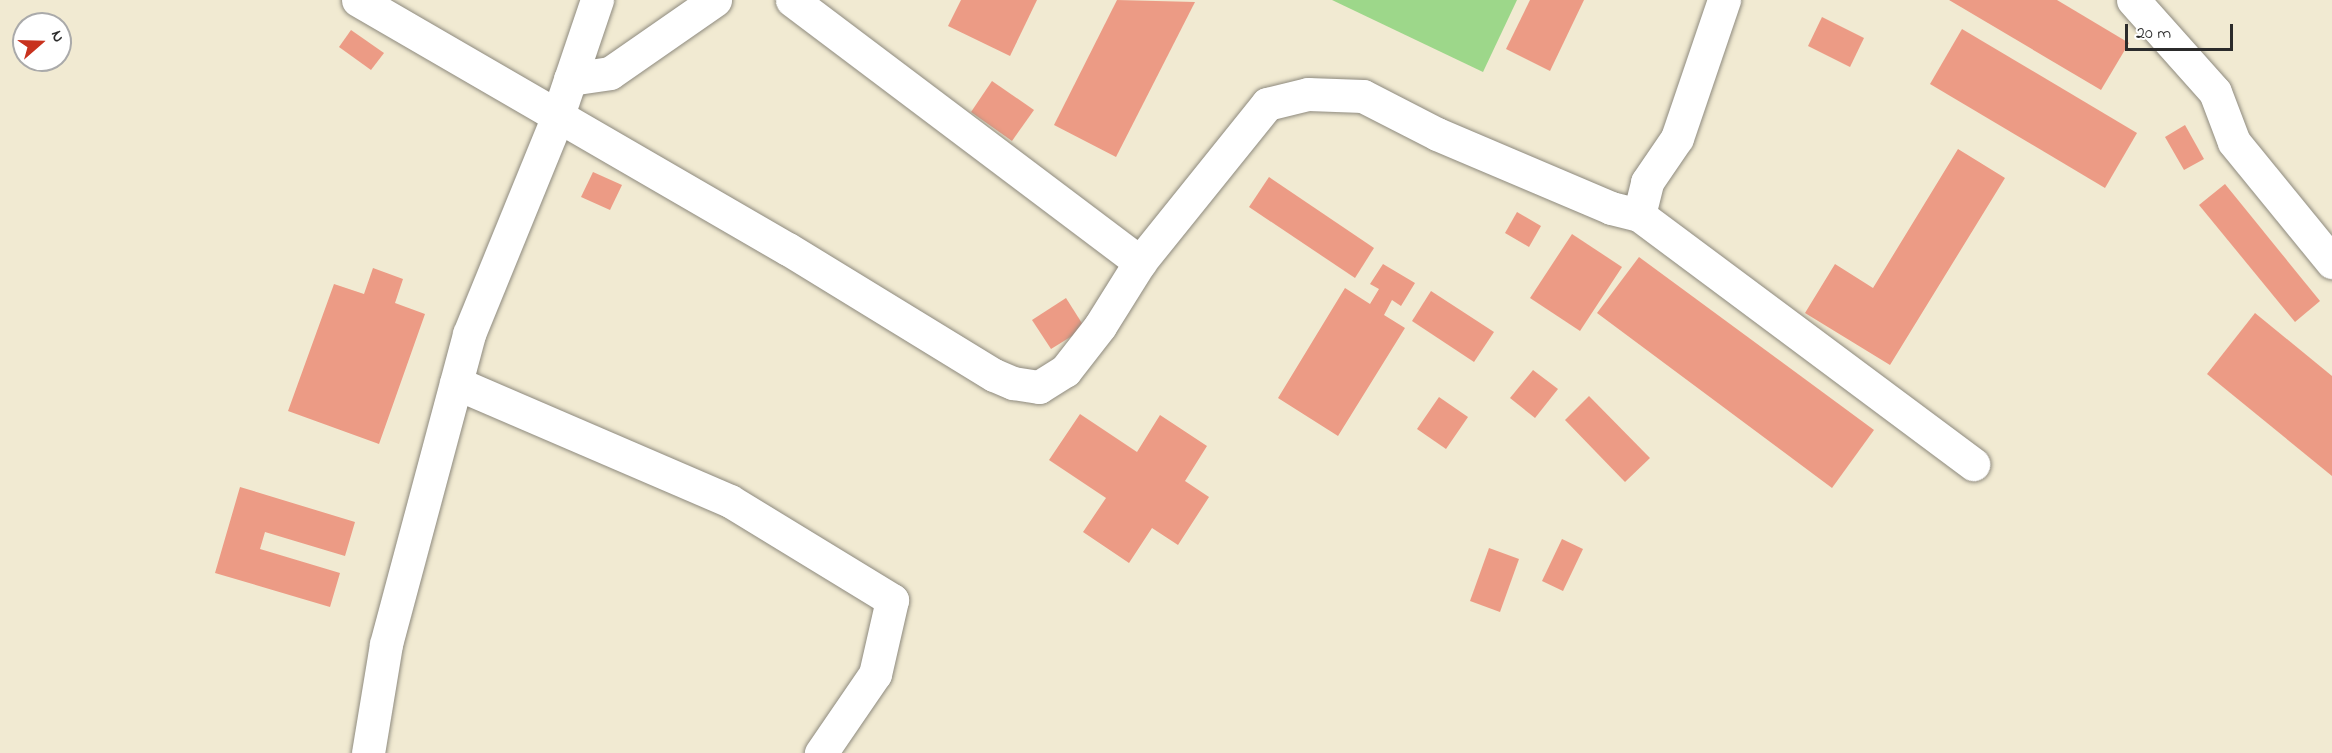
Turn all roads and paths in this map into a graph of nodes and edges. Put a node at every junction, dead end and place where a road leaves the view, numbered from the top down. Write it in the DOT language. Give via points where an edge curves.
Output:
graph roads {
  1 [pos="358,0"];
  2 [pos="597,0"];
  3 [pos="715,0"];
  4 [pos="792,0"];
  5 [pos="1724,0"];
  6 [pos="2133,0"];
  7 [pos="570,79"];
  8 [pos="557,118"];
  9 [pos="1639,215"];
  10 [pos="1140,262"];
  11 [pos="2332,262"];
  12 [pos="456,383"];
  13 [pos="1973,464"];
  14 [pos="368,753"];
  15 [pos="821,753"];
  1 -- 8 [label="street"];
  2 -- 7 [label="street"];
  3 -- 7 [label="street" via="610,73"];
  4 -- 10 [label="street"];
  5 -- 9 [label="street" via="1677,138 1647,183"];
  6 -- 11 [label="street" via="2215,92 2234,142"];
  7 -- 8 [label="street"];
  8 -- 10 [label="street" via="1013,383 1040,387 1065,371 1100,326"];
  8 -- 12 [label="street" via="469,334"];
  9 -- 10 [label="street" via="1611,208 1437,134 1363,96 1308,94 1267,104"];
  9 -- 13 [label="street"];
  12 -- 14 [label="street" via="386,644"];
  12 -- 15 [label="street" via="730,501 892,600 875,674"];
}
